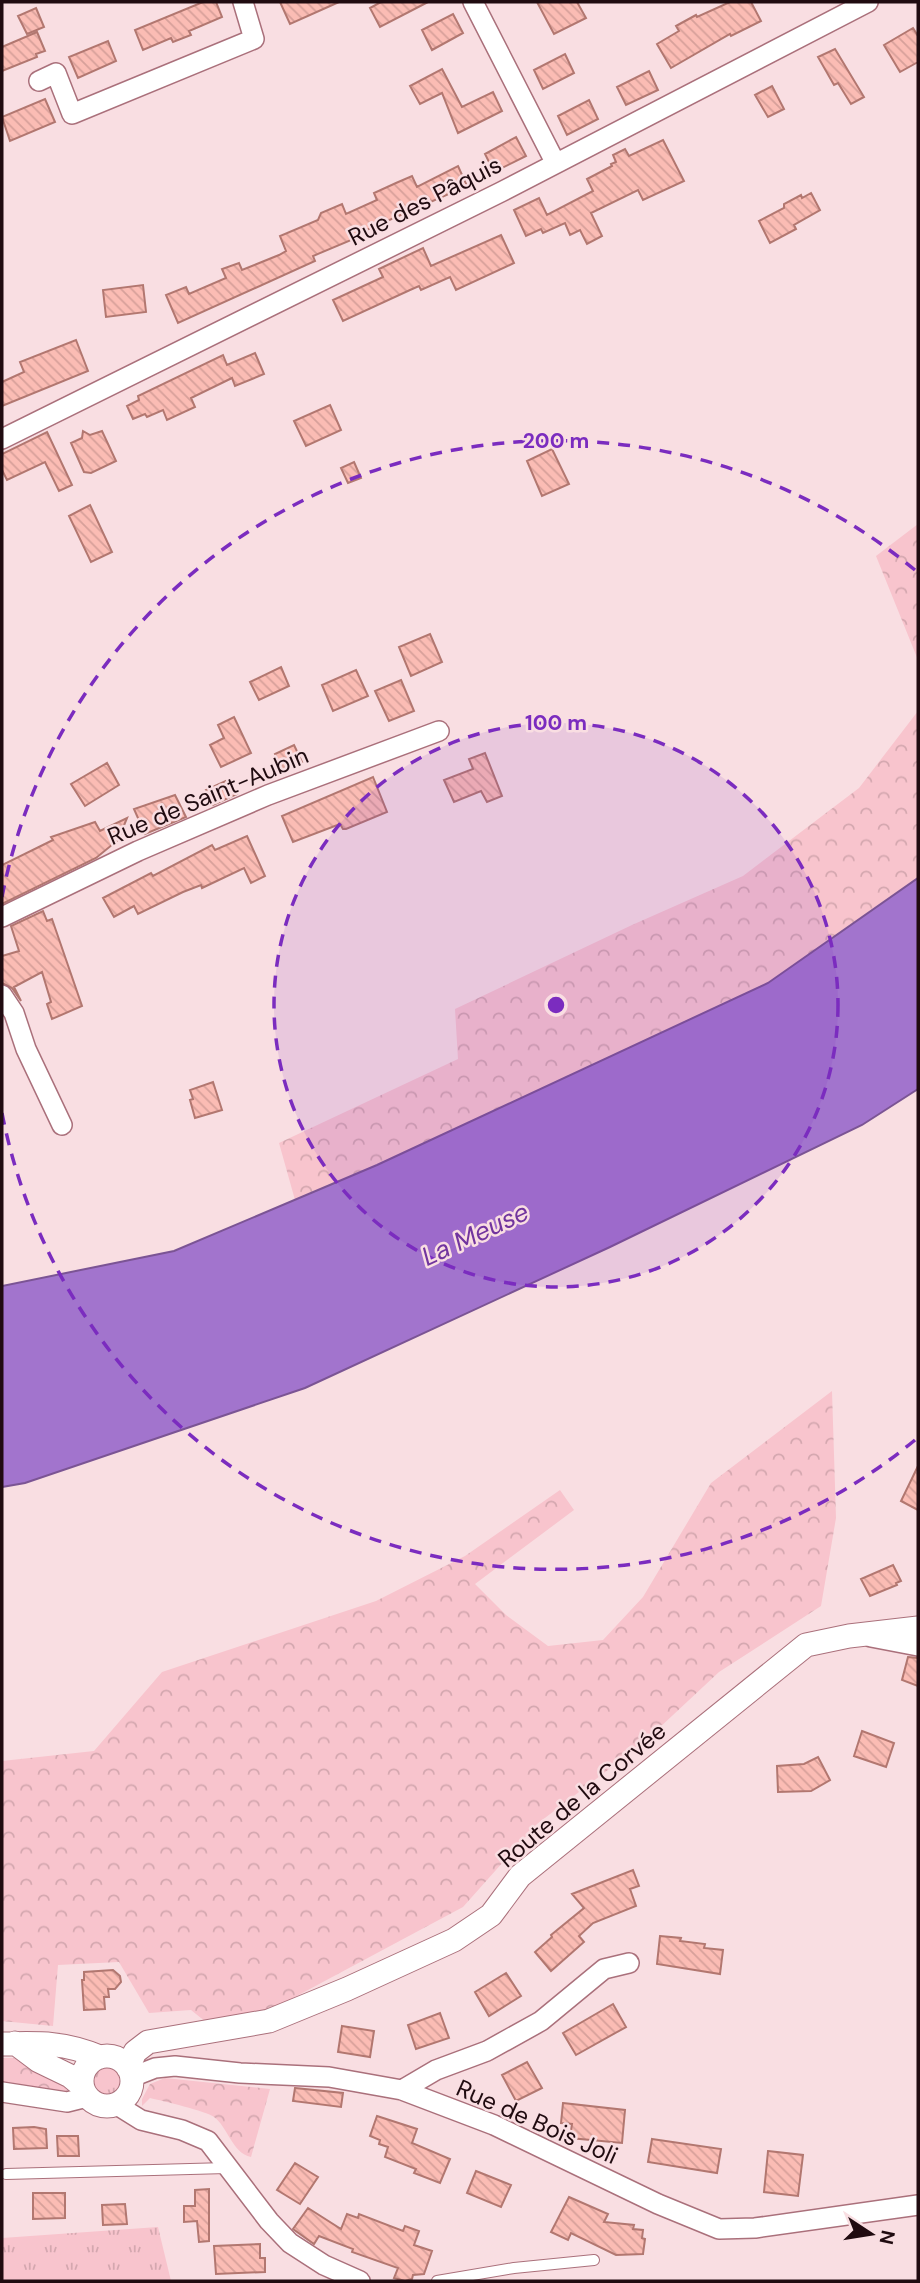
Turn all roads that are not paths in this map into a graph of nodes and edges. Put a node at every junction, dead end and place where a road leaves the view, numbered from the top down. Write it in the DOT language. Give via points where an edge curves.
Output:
graph roads {
  1 [pos="243,2"];
  2 [pos="472,2"];
  3 [pos="868,2"];
  4 [pos="39,81"];
  5 [pos="555,162"];
  6 [pos="2,439"];
  7 [pos="439,731"];
  8 [pos="2,917"];
  9 [pos="2,996"];
  10 [pos="62,1125"];
  11 [pos="918,1628"];
  12 [pos="861,1635"];
  13 [pos="918,1646"];
  14 [pos="629,1963"];
  15 [pos="8,2044"];
  16 [pos="100,2057"];
  17 [pos="130,2072"];
  18 [pos="402,2090"];
  19 [pos="84,2091"];
  20 [pos="2,2092"];
  21 [pos="117,2105"];
  22 [pos="228,2168"];
  23 [pos="6,2174"];
  24 [pos="918,2206"];
  25 [pos="594,2260"];
  26 [pos="360,2281"];
  27 [pos="437,2281"];
  1 -- 4 [label="street" via="254,39 72,114 57,73"];
  2 -- 5 [label="street"];
  3 -- 5 [label="street, Rue des Pâquis"];
  5 -- 6 [label="street, Rue des Pâquis"];
  7 -- 8 [label="street, Rue de Saint-Aubin" via="256,800"];
  9 -- 10 [label="street" via="14,1013"];
  11 -- 12 [label="street, Route de la Corvée"];
  12 -- 13 [label="street"];
  12 -- 17 [label="street, Route de la Corvée" via="806,1645 520,1876 491,1914 454,1940 269,2021 148,2042 135,2052"];
  14 -- 18 [label="street" via="604,1969 541,2021"];
  15 -- 16 [label="street" via="65,2045"];
  15 -- 19 [label="street" via="70,2076"];
  16 -- 17 [label="street" via="116,2058"];
  16 -- 19 [label="street" via="83,2071"];
  17 -- 18 [label="street, Rue de Bois Joli" via="175,2066 329,2077"];
  17 -- 21 [label="street" via="129,2093"];
  18 -- 24 [label="street, Rue de Bois Joli" via="494,2125 719,2229"];
  19 -- 20 [label="street" via="67,2102"];
  19 -- 21 [label="street" via="101,2106"];
  21 -- 22 [label="street" via="141,2120 208,2141"];
  22 -- 23 [label="lane"];
  22 -- 26 [label="street" via="290,2244"];
  25 -- 27 [label="lane"];
}
